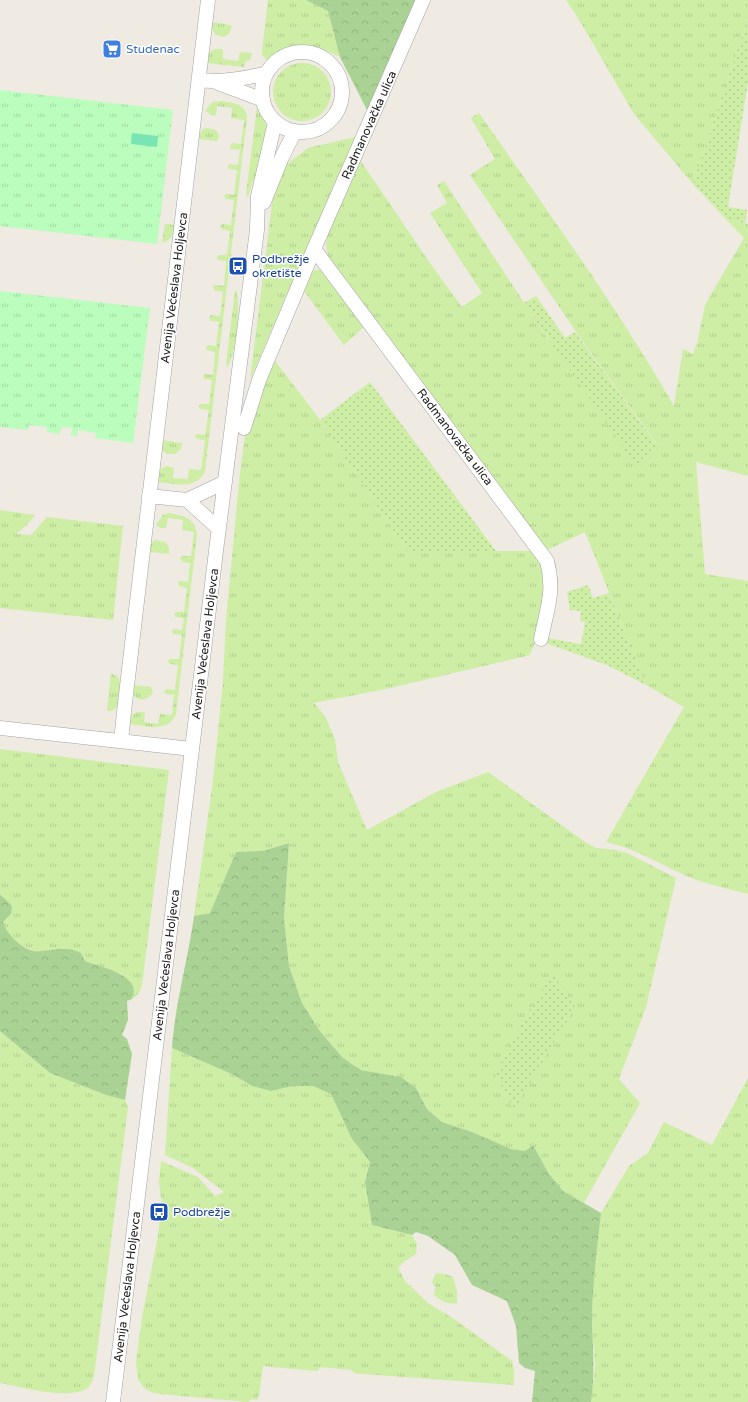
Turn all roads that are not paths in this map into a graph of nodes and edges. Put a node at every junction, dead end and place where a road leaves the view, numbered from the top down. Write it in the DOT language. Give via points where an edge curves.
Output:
graph roads {
  1 [pos="208,0"];
  2 [pos="423,0"];
  3 [pos="267,73"];
  4 [pos="199,80"];
  5 [pos="214,82"];
  6 [pos="263,100"];
  7 [pos="275,122"];
  8 [pos="295,131"];
  9 [pos="256,230"];
  10 [pos="314,250"];
  11 [pos="244,428"];
  12 [pos="225,482"];
  13 [pos="149,496"];
  14 [pos="187,500"];
  15 [pos="219,529"];
  16 [pos="541,639"];
  17 [pos="0,728"];
  18 [pos="121,741"];
  19 [pos="192,749"];
  20 [pos="113,1402"];
  1 -- 4 [label="street, Avenija Većeslava Holjevca"];
  2 -- 10 [label="street, Radmanovačka ulica"];
  3 -- 5 [label="street" via="243,80"];
  3 -- 6 [label="street" via="263,86"];
  3 -- 8 [label="street" via="275,62 286,55 312,53 325,59 334,68 340,80 342,94 339,107 332,118 321,127"];
  4 -- 5 [label="street"];
  4 -- 13 [label="street, Avenija Većeslava Holjevca"];
  5 -- 6 [label="street"];
  6 -- 7 [label="street"];
  7 -- 8 [label="street"];
  7 -- 9 [label="street, Avenija Većeslava Holjevca" via="258,196"];
  8 -- 9 [label="street, Avenija Većeslava Holjevca" via="266,196"];
  9 -- 12 [label="street, Avenija Većeslava Holjevca"];
  10 -- 11 [label="street, Radmanovačka ulica" via="259,380"];
  10 -- 16 [label="street, Radmanovačka ulica" via="547,560 551,575 551,594"];
  12 -- 14 [label="street"];
  12 -- 15 [label="street, Avenija Većeslava Holjevca"];
  13 -- 14 [label="street"];
  13 -- 18 [label="street, Avenija Većeslava Holjevca"];
  14 -- 15 [label="street"];
  15 -- 19 [label="street, Avenija Većeslava Holjevca"];
  17 -- 18 [label="street"];
  18 -- 19 [label="street"];
  19 -- 20 [label="street, Avenija Većeslava Holjevca"];
}
